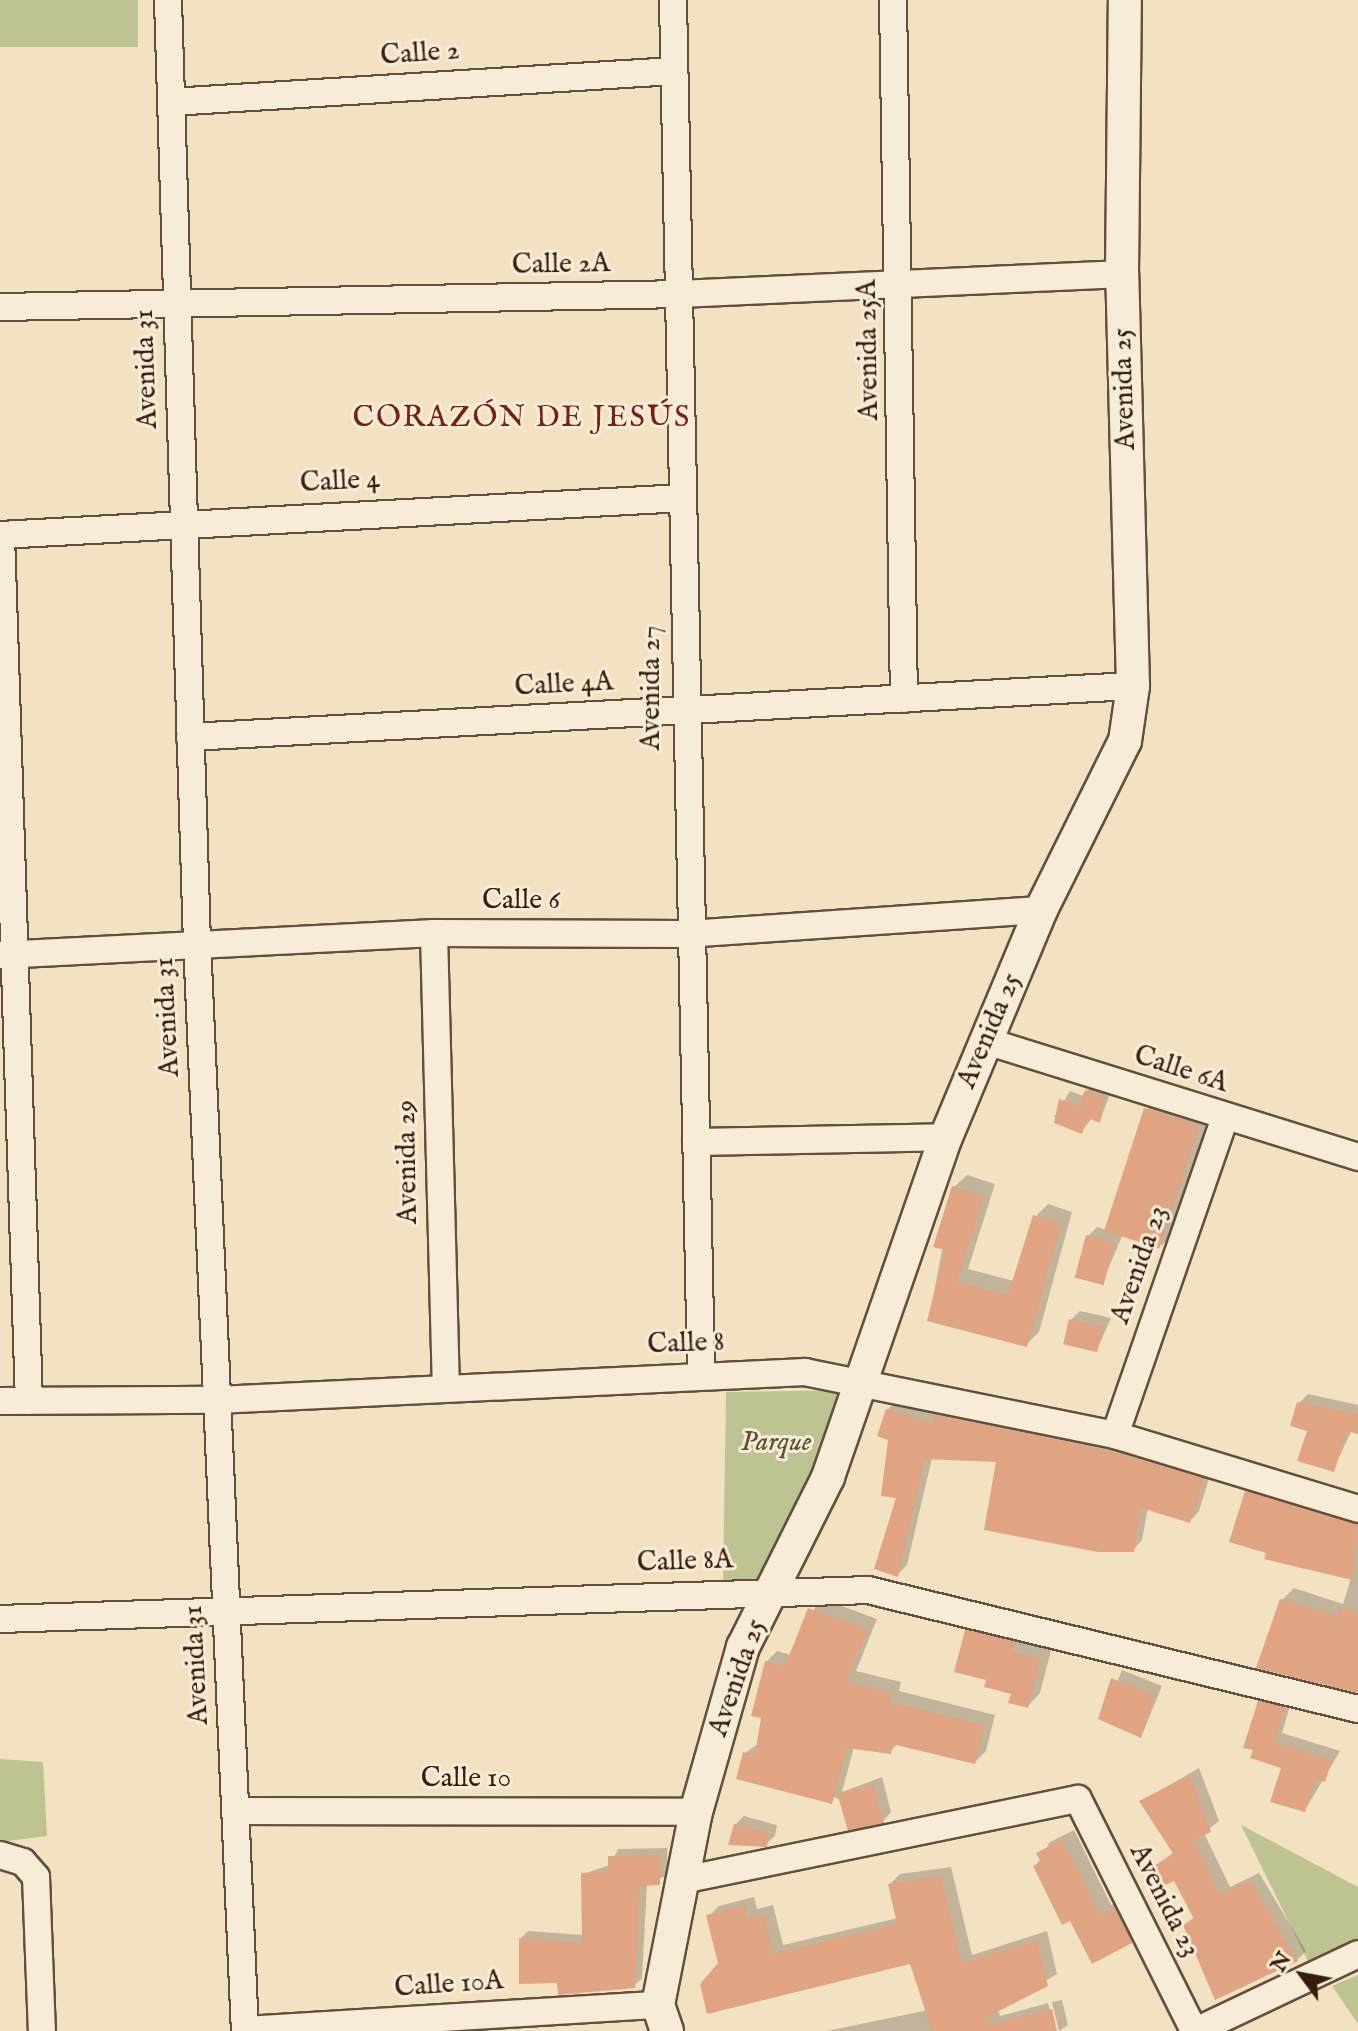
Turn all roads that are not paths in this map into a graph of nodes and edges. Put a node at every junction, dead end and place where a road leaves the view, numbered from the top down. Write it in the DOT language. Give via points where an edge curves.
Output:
graph roads {
  1 [pos="168,0"];
  2 [pos="673,0"];
  3 [pos="893,0"];
  4 [pos="1125,0"];
  5 [pos="673,71"];
  6 [pos="171,102"];
  7 [pos="1122,274"];
  8 [pos="901,287"];
  9 [pos="681,294"];
  10 [pos="177,304"];
  11 [pos="0,307"];
  12 [pos="683,498"];
  13 [pos="184,521"];
  14 [pos="0,535"];
  15 [pos="1133,686"];
  16 [pos="904,699"];
  17 [pos="683,711"];
  18 [pos="190,737"];
  19 [pos="1041,910"];
  20 [pos="434,933"];
  21 [pos="687,934"];
  22 [pos="197,942"];
  23 [pos="8,954"];
  24 [pos="986,1041"];
  25 [pos="1225,1117"];
  26 [pos="946,1137"];
  27 [pos="696,1142"];
  28 [pos="1358,1157"];
  29 [pos="701,1374"];
  30 [pos="860,1379"];
  31 [pos="446,1388"];
  32 [pos="217,1400"];
  33 [pos="0,1401"];
  34 [pos="29,1401"];
  35 [pos="1115,1435"];
  36 [pos="1358,1509"];
  37 [pos="771,1591"];
  38 [pos="226,1611"];
  39 [pos="0,1619"];
  40 [pos="1358,1709"];
  41 [pos="235,1811"];
  42 [pos="696,1812"];
  43 [pos="0,1855"];
  44 [pos="683,1880"];
  45 [pos="1358,1954"];
  46 [pos="663,2018"];
  47 [pos="474,2023"];
  48 [pos="42,2031"];
  49 [pos="245,2031"];
  50 [pos="1195,2031"];
  1 -- 6 [label="street, Avenida 31"];
  2 -- 5 [label="street, Avenida 27"];
  3 -- 8 [label="street, Avenida 25A"];
  4 -- 7 [label="street, Avenida 25"];
  5 -- 6 [label="street, Calle 2"];
  5 -- 9 [label="street, Avenida 27"];
  6 -- 10 [label="street, Avenida 31"];
  7 -- 8 [label="street, Calle 2A"];
  7 -- 15 [label="street, Avenida 25"];
  8 -- 9 [label="street, Calle 2A"];
  8 -- 16 [label="street, Avenida 25A"];
  9 -- 10 [label="street, Calle 2A"];
  9 -- 12 [label="street, Avenida 27"];
  10 -- 11 [label="street, Calle 2A"];
  10 -- 13 [label="street, Avenida 31"];
  12 -- 13 [label="street, Calle 4"];
  12 -- 17 [label="street, Avenida 27"];
  13 -- 14 [label="street, Calle 4"];
  13 -- 18 [label="street, Avenida 31"];
  14 -- 23 [label="street"];
  15 -- 16 [label="street, Calle 4A"];
  15 -- 19 [label="street, Avenida 25" via="1125,741"];
  16 -- 17 [label="street, Calle 4A"];
  17 -- 18 [label="street, Calle 4A"];
  17 -- 21 [label="street, Avenida 27"];
  18 -- 22 [label="street, Avenida 31"];
  19 -- 21 [label="street, Calle 6"];
  19 -- 24 [label="street, Avenida 25"];
  20 -- 21 [label="street, Calle 6"];
  20 -- 22 [label="street, Calle 6"];
  20 -- 31 [label="street, Avenida 29"];
  21 -- 27 [label="street, Avenida 27"];
  22 -- 23 [label="street, Calle 6"];
  22 -- 32 [label="street, Avenida 31"];
  23 -- 34 [label="street"];
  24 -- 25 [label="street, Calle 6A"];
  24 -- 26 [label="street, Avenida 25"];
  25 -- 28 [label="street, Calle 6A"];
  25 -- 35 [label="street, Avenida 23"];
  26 -- 27 [label="street"];
  26 -- 30 [label="street, Avenida 25"];
  27 -- 29 [label="street, Avenida 27"];
  29 -- 30 [label="street, Calle 8"];
  29 -- 31 [label="street, Calle 8"];
  30 -- 35 [label="street, Calle 8"];
  30 -- 37 [label="street, Avenida 25" via="828,1477"];
  31 -- 32 [label="street, Calle 8"];
  32 -- 34 [label="street, Calle 8"];
  32 -- 38 [label="street, Avenida 31"];
  33 -- 34 [label="street, Calle 8"];
  35 -- 36 [label="street, Calle 8"];
  37 -- 38 [label="street, Calle 8A"];
  37 -- 40 [label="street, Calle 8A" via="868,1590"];
  37 -- 42 [label="street, Avenida 25" via="743,1647"];
  38 -- 39 [label="street, Calle 8A"];
  38 -- 41 [label="street, Avenida 31"];
  41 -- 42 [label="street, Calle 10"];
  41 -- 49 [label="street, Avenida 31"];
  42 -- 44 [label="street, Avenida 25"];
  43 -- 48 [label="street" via="23,1862 36,1877"];
  44 -- 46 [label="street, Avenida 25"];
  44 -- 50 [label="street, Avenida 23" via="1078,1799"];
  45 -- 50 [label="street"];
  46 -- 47 [label="street, Calle 10A"];
  47 -- 49 [label="street, Calle 10A"];
}
